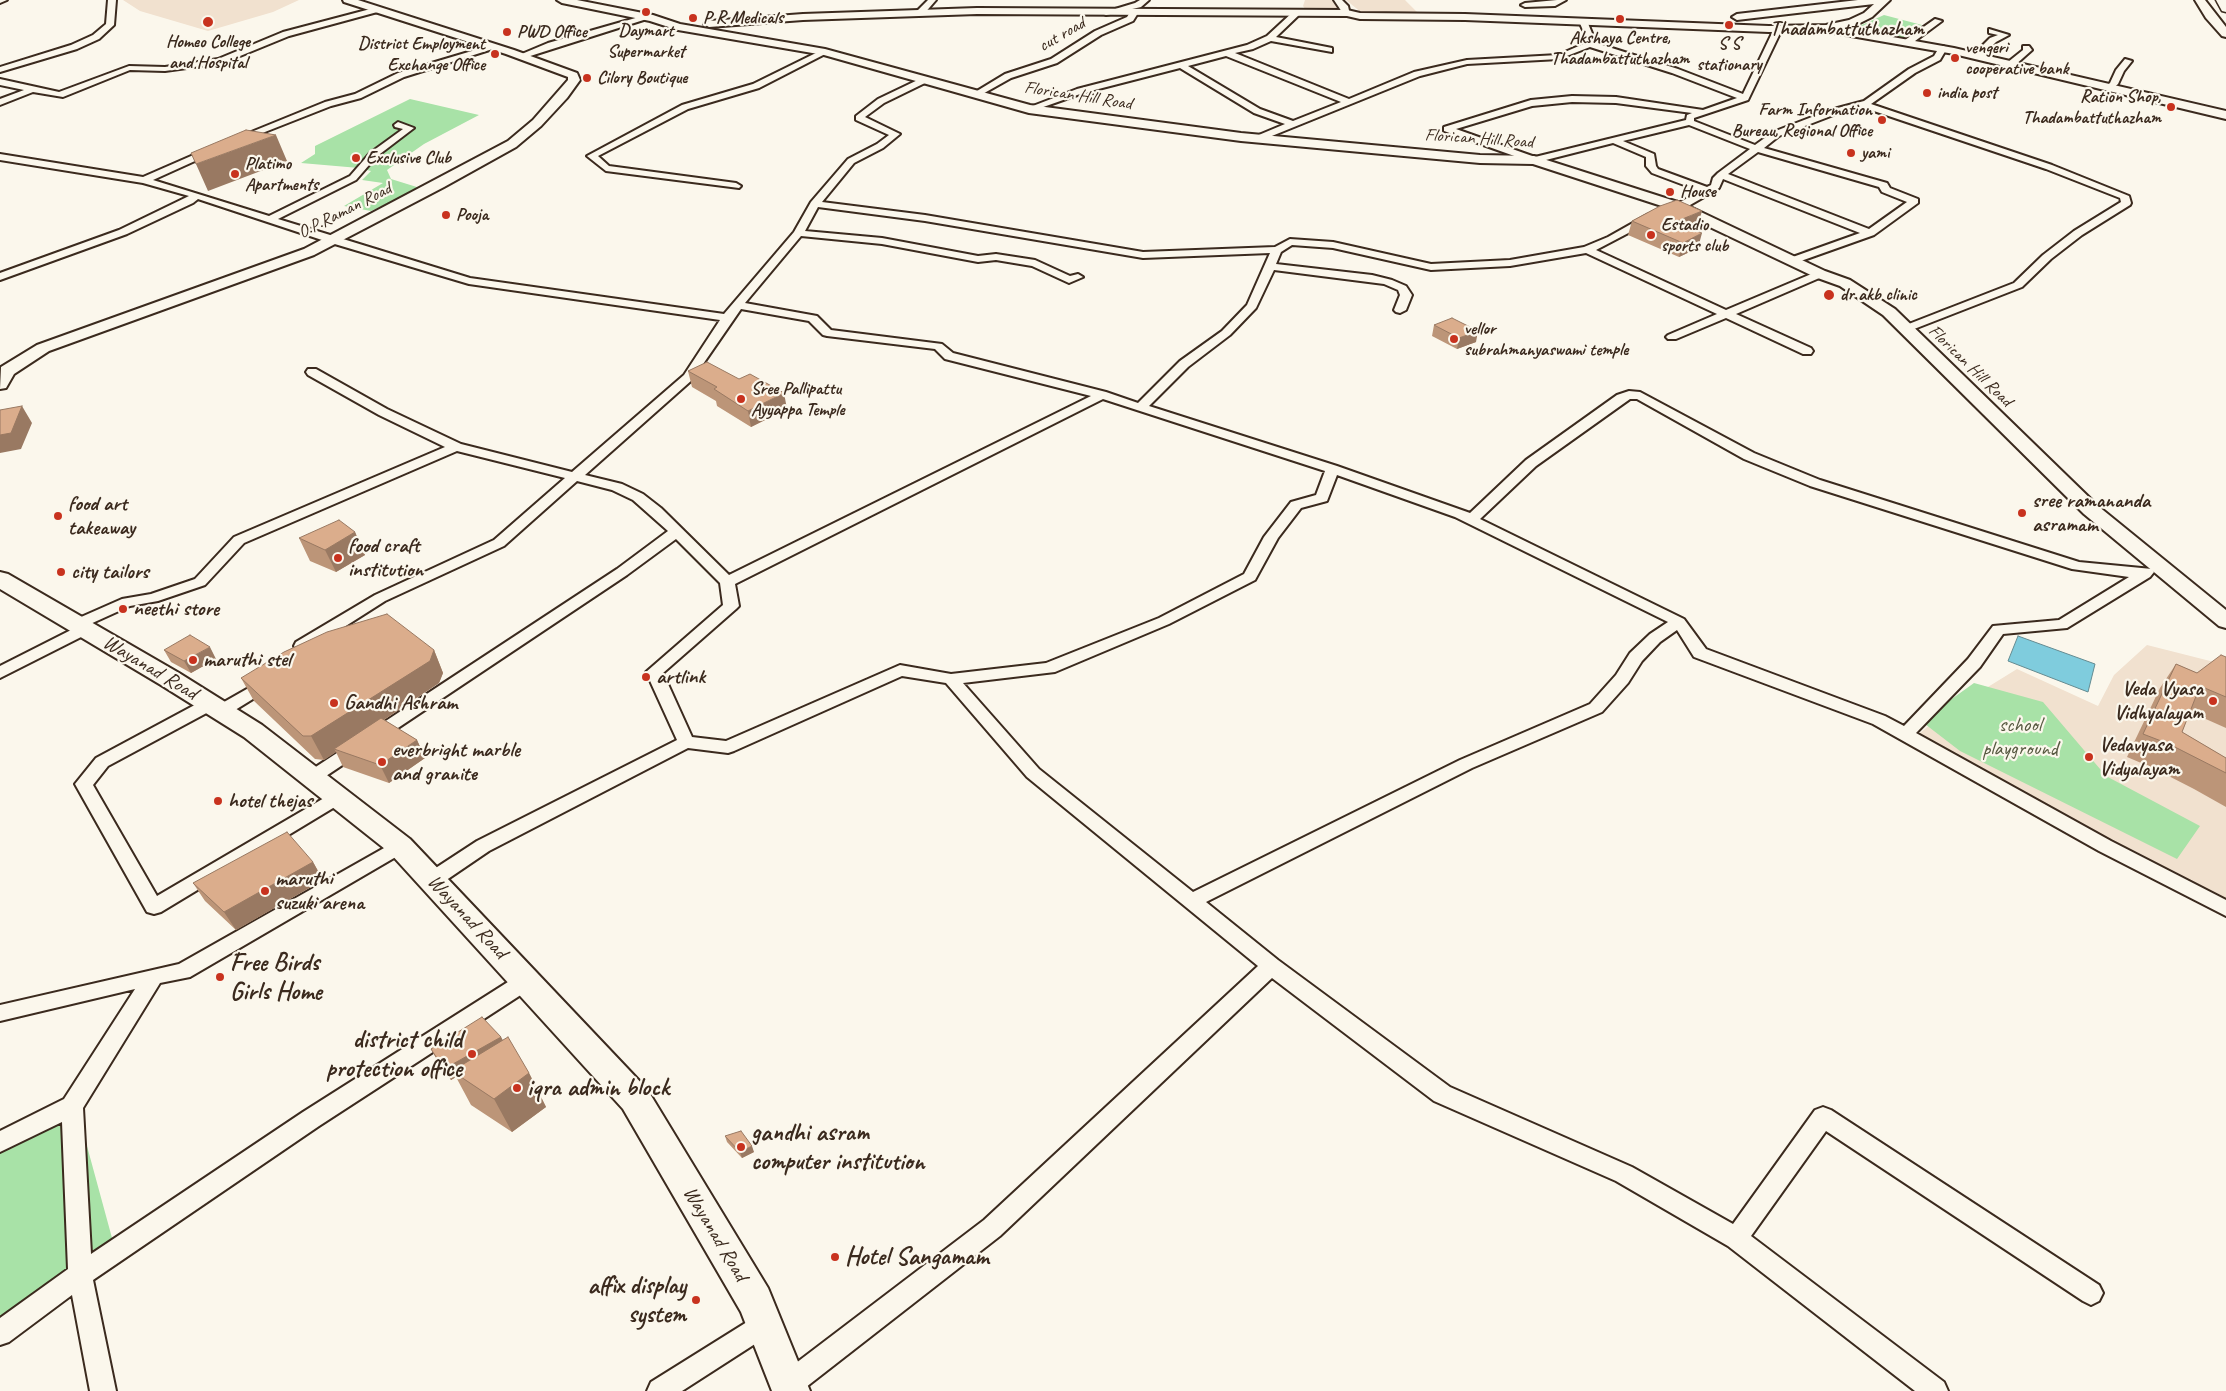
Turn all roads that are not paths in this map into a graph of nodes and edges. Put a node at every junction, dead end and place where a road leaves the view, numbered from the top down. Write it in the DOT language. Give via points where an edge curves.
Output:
graph roads {
  1 [pos="112,0"];
  2 [pos="348,0"];
  3 [pos="562,0"];
  4 [pos="932,0"];
  5 [pos="1145,0"];
  6 [pos="1338,0"];
  7 [pos="1562,0"];
  8 [pos="1885,0"];
  9 [pos="2200,0"];
  10 [pos="2222,0"];
  11 [pos="1524,3"];
  12 [pos="2226,8"];
  13 [pos="378,10"];
  14 [pos="920,13"];
  15 [pos="1106,13"];
  16 [pos="1134,13"];
  17 [pos="1297,13"];
  18 [pos="1348,13"];
  19 [pos="649,17"];
  20 [pos="1529,19"];
  21 [pos="1583,21"];
  22 [pos="1938,22"];
  23 [pos="1655,25"];
  24 [pos="678,27"];
  25 [pos="1826,28"];
  26 [pos="1778,29"];
  27 [pos="1992,30"];
  28 [pos="2226,34"];
  29 [pos="1270,38"];
  30 [pos="1908,42"];
  31 [pos="1592,43"];
  32 [pos="495,47"];
  33 [pos="1943,48"];
  34 [pos="2026,48"];
  35 [pos="1329,50"];
  36 [pos="825,52"];
  37 [pos="1227,54"];
  38 [pos="521,56"];
  39 [pos="1977,56"];
  40 [pos="2128,61"];
  41 [pos="2011,64"];
  42 [pos="1181,65"];
  43 [pos="0,70"];
  44 [pos="924,80"];
  45 [pos="0,82"];
  46 [pos="2109,87"];
  47 [pos="33,89"];
  48 [pos="976,94"];
  49 [pos="1744,98"];
  50 [pos="1348,101"];
  51 [pos="0,102"];
  52 [pos="1862,104"];
  53 [pos="1029,108"];
  54 [pos="1702,112"];
  55 [pos="2226,115"];
  56 [pos="1690,122"];
  57 [pos="1293,124"];
  58 [pos="398,125"];
  59 [pos="1257,139"];
  60 [pos="1615,141"];
  61 [pos="1755,148"];
  62 [pos="5,158"];
  63 [pos="1534,160"];
  64 [pos="0,164"];
  65 [pos="1721,175"];
  66 [pos="144,180"];
  67 [pos="736,186"];
  68 [pos="1708,191"];
  69 [pos="196,195"];
  70 [pos="815,204"];
  71 [pos="1679,207"];
  72 [pos="270,219"];
  73 [pos="798,233"];
  74 [pos="1870,233"];
  75 [pos="332,240"];
  76 [pos="1277,250"];
  77 [pos="1587,250"];
  78 [pos="1794,260"];
  79 [pos="1270,266"];
  80 [pos="1820,274"];
  81 [pos="1078,277"];
  82 [pos="0,278"];
  83 [pos="737,305"];
  84 [pos="1400,310"];
  85 [pos="1727,314"];
  86 [pos="727,318"];
  87 [pos="1905,329"];
  88 [pos="1672,337"];
  89 [pos="1807,351"];
  90 [pos="19,363"];
  91 [pos="0,367"];
  92 [pos="312,372"];
  93 [pos="0,384"];
  94 [pos="1102,395"];
  95 [pos="1141,407"];
  96 [pos="456,447"];
  97 [pos="1332,469"];
  98 [pos="573,477"];
  99 [pos="1471,520"];
  100 [pos="676,532"];
  101 [pos="2151,570"];
  102 [pos="0,579"];
  103 [pos="727,582"];
  104 [pos="2226,600"];
  105 [pos="2226,621"];
  106 [pos="1678,622"];
  107 [pos="81,627"];
  108 [pos="287,655"];
  109 [pos="0,673"];
  110 [pos="279,675"];
  111 [pos="952,679"];
  112 [pos="216,708"];
  113 [pos="1905,735"];
  114 [pos="686,742"];
  115 [pos="311,778"];
  116 [pos="337,798"];
  117 [pos="400,846"];
  118 [pos="432,880"];
  119 [pos="1191,901"];
  120 [pos="2226,909"];
  121 [pos="1271,966"];
  122 [pos="154,976"];
  123 [pos="526,981"];
  124 [pos="0,1013"];
  125 [pos="72,1106"];
  126 [pos="0,1142"];
  127 [pos="1736,1238"];
  128 [pos="80,1276"];
  129 [pos="2091,1293"];
  130 [pos="764,1324"];
  131 [pos="0,1333"];
  132 [pos="790,1388"];
  133 [pos="103,1391"];
  134 [pos="660,1391"];
  135 [pos="1935,1391"];
  1 -- 43 [label="street" via="110,25 96,37"];
  2 -- 13 [label="street, O.P.Raman Road"];
  3 -- 19 [label="street"];
  4 -- 14 [label="street"];
  5 -- 15 [label="street"];
  6 -- 18 [label="street"];
  7 -- 11 [label="street" via="1555,4"];
  8 -- 23 [label="street"];
  8 -- 25 [label="street" via="1868,15 1852,23"];
  9 -- 28 [label="street"];
  10 -- 12 [label="highway"];
  11 -- 20 [label="street"];
  13 -- 32 [label="street, O.P.Raman Road"];
  13 -- 47 [label="street" via="286,34 207,64 165,69 129,68 60,95"];
  14 -- 15 [label="street"];
  14 -- 24 [label="street" via="803,17"];
  15 -- 16 [label="street"];
  16 -- 17 [label="street"];
  16 -- 48 [label="street, cut road" via="1130,19 1098,33 1054,61 1008,76"];
  17 -- 18 [label="street"];
  17 -- 29 [label="street"];
  18 -- 20 [label="street" via="1360,16"];
  19 -- 24 [label="street"];
  19 -- 38 [label="street"];
  20 -- 21 [label="street"];
  21 -- 23 [label="street"];
  21 -- 31 [label="street"];
  22 -- 30 [label="street"];
  23 -- 26 [label="street"];
  24 -- 36 [label="street, Florican Hill Road"];
  25 -- 26 [label="street"];
  25 -- 30 [label="street"];
  26 -- 49 [label="street"];
  27 -- 39 [label="street" via="2005,34 1993,40"];
  29 -- 35 [label="street"];
  29 -- 37 [label="street"];
  30 -- 33 [label="street"];
  31 -- 49 [label="street"];
  31 -- 50 [label="street" via="1559,57 1467,62 1417,74"];
  32 -- 38 [label="street, O.P.Raman Road"];
  32 -- 66 [label="street" via="401,75 358,96 328,104 225,144"];
  33 -- 39 [label="street"];
  33 -- 52 [label="street" via="1937,58"];
  34 -- 41 [label="street" via="2028,50"];
  36 -- 44 [label="street, Florican Hill Road"];
  36 -- 67 [label="street" via="756,86 685,107 592,156 606,168"];
  37 -- 42 [label="street"];
  37 -- 50 [label="street"];
  38 -- 75 [label="street, O.P.Raman Road" via="574,77 563,95 537,122 512,144"];
  39 -- 41 [label="street"];
  40 -- 46 [label="street"];
  41 -- 46 [label="street"];
  42 -- 53 [label="street"];
  42 -- 57 [label="street" via="1257,111"];
  44 -- 48 [label="street, Florican Hill Road"];
  44 -- 70 [label="street" via="880,101 859,118 895,134 852,161"];
  45 -- 47 [label="street"];
  46 -- 55 [label="street"];
  47 -- 51 [label="street"];
  48 -- 53 [label="street, Florican Hill Road"];
  49 -- 54 [label="street"];
  50 -- 57 [label="street"];
  52 -- 61 [label="street" via="1776,134"];
  52 -- 87 [label="street" via="2049,167 2124,196 2126,202 2078,233 2018,285"];
  53 -- 59 [label="street, Florican Hill Road"];
  54 -- 56 [label="street" via="1690,117"];
  54 -- 63 [label="street" via="1616,100 1572,99 1531,103 1447,129"];
  56 -- 60 [label="street"];
  56 -- 61 [label="street"];
  57 -- 59 [label="street"];
  58 -- 72 [label="street" via="410,128 373,155 353,178"];
  59 -- 63 [label="street, Florican Hill Road" via="1480,159"];
  60 -- 63 [label="street"];
  60 -- 68 [label="street" via="1651,156 1651,166 1655,171"];
  61 -- 65 [label="street"];
  61 -- 74 [label="street" via="1884,185 1885,190 1914,201"];
  62 -- 64 [label="street"];
  62 -- 66 [label="street"];
  63 -- 71 [label="street, Florican Hill Road"];
  65 -- 68 [label="street" via="1716,186"];
  65 -- 74 [label="street"];
  66 -- 69 [label="street"];
  68 -- 71 [label="street"];
  69 -- 72 [label="street"];
  69 -- 82 [label="street" via="123,232"];
  70 -- 73 [label="street"];
  70 -- 76 [label="street" via="925,218 1143,255"];
  71 -- 77 [label="street" via="1651,217"];
  71 -- 78 [label="street, Florican Hill Road"];
  72 -- 75 [label="street"];
  73 -- 81 [label="street" via="882,241 978,259 996,257 1025,261 1068,280"];
  73 -- 83 [label="street"];
  74 -- 78 [label="street"];
  75 -- 86 [label="street" via="469,281"];
  75 -- 90 [label="street, O.P.Raman Road" via="309,252 43,348"];
  76 -- 77 [label="street" via="1290,242 1333,245 1431,267 1510,263"];
  76 -- 79 [label="street"];
  77 -- 85 [label="street"];
  78 -- 80 [label="street, Florican Hill Road"];
  79 -- 84 [label="street" via="1388,282 1402,288 1406,295"];
  79 -- 95 [label="street" via="1252,306 1226,333 1184,364"];
  80 -- 85 [label="street"];
  80 -- 87 [label="street, Florican Hill Road" via="1845,283 1889,312"];
  83 -- 86 [label="street"];
  83 -- 94 [label="street" via="812,318 827,332 938,346 950,356"];
  85 -- 88 [label="street"];
  85 -- 89 [label="street"];
  86 -- 98 [label="street" via="688,377"];
  87 -- 101 [label="street, Florican Hill Road"];
  90 -- 91 [label="street"];
  90 -- 93 [label="street, O.P.Raman Road" via="7,371"];
  92 -- 96 [label="street" via="383,412"];
  94 -- 95 [label="street"];
  94 -- 103 [label="street"];
  95 -- 97 [label="street"];
  96 -- 98 [label="street"];
  96 -- 107 [label="street" via="239,540 200,582 153,598 127,602"];
  97 -- 99 [label="street"];
  97 -- 111 [label="street" via="1322,498 1296,505 1271,537 1250,577 1164,621 1049,668"];
  98 -- 100 [label="street" via="617,487 638,497"];
  98 -- 108 [label="street" via="499,543 380,598"];
  99 -- 101 [label="street" via="1530,463 1629,395 1640,396 1749,456 1815,483 2077,566"];
  99 -- 106 [label="street"];
  100 -- 103 [label="street"];
  100 -- 115 [label="street" via="622,572"];
  101 -- 104 [label="street"];
  101 -- 105 [label="street, Florican Hill Road"];
  101 -- 113 [label="street" via="2062,625 1998,629 1974,663"];
  102 -- 107 [label="main road, Wayanad Road"];
  103 -- 114 [label="street" via="731,606 654,672"];
  106 -- 113 [label="street" via="1700,653 1879,720"];
  106 -- 119 [label="street" via="1636,657 1622,679 1596,708 1466,764"];
  107 -- 109 [label="street"];
  107 -- 112 [label="main road, Wayanad Road"];
  110 -- 112 [label="street"];
  111 -- 114 [label="street" via="900,670 728,747"];
  111 -- 119 [label="street" via="1033,772"];
  112 -- 115 [label="main road, Wayanad Road" via="253,731"];
  112 -- 116 [label="street" via="102,762 84,784 154,907"];
  113 -- 120 [label="street" via="2104,846"];
  114 -- 118 [label="street" via="483,846"];
  115 -- 116 [label="main road, Wayanad Road"];
  116 -- 117 [label="main road, Wayanad Road"];
  117 -- 118 [label="main road, Wayanad Road"];
  117 -- 122 [label="street" via="183,971"];
  118 -- 123 [label="main road, Wayanad Road"];
  119 -- 121 [label="street"];
  121 -- 127 [label="street" via="1442,1094 1624,1174"];
  121 -- 132 [label="street" via="992,1228"];
  122 -- 124 [label="street"];
  122 -- 125 [label="street"];
  123 -- 128 [label="street" via="311,1119"];
  123 -- 130 [label="main road, Wayanad Road" via="635,1099 755,1301"];
  125 -- 126 [label="street"];
  125 -- 128 [label="street"];
  127 -- 129 [label="street" via="1823,1117"];
  127 -- 135 [label="street"];
  128 -- 131 [label="street"];
  128 -- 133 [label="street"];
  130 -- 132 [label="main road, Wayanad Road"];
  130 -- 134 [label="street"];
}
